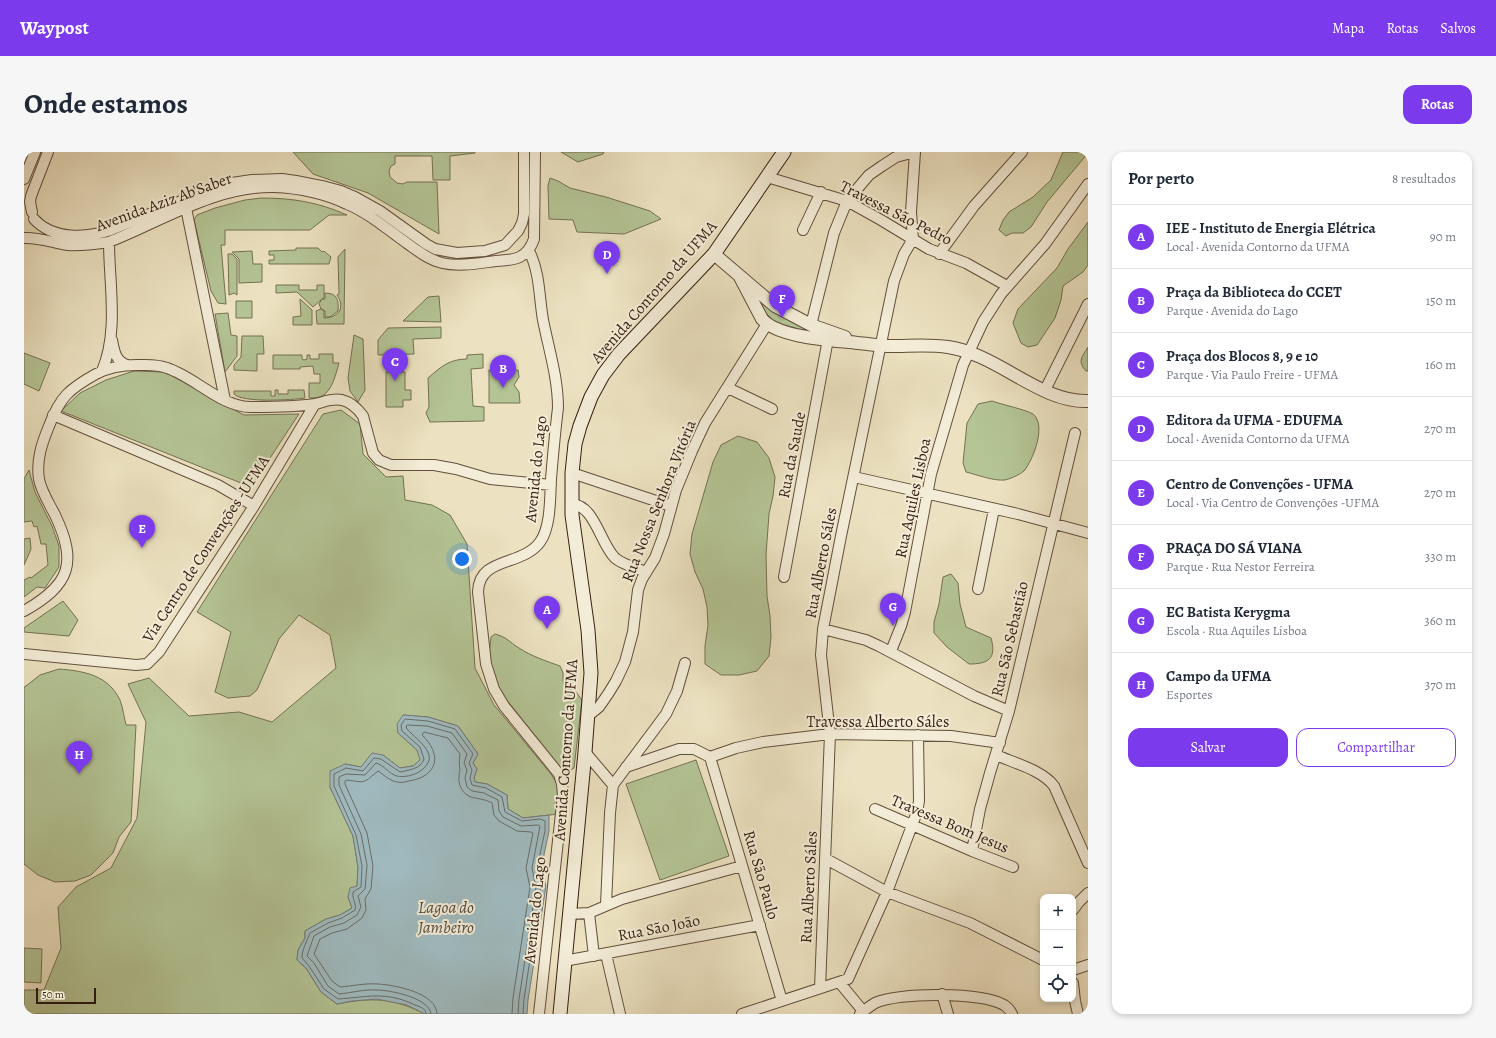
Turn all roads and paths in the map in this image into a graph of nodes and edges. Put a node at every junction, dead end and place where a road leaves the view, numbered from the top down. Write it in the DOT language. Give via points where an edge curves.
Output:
graph roads {
  1 [pos="35,152"];
  2 [pos="48,152"];
  3 [pos="524,152"];
  4 [pos="535,152"];
  5 [pos="784,152"];
  6 [pos="915,152"];
  7 [pos="1022,152"];
  8 [pos="767,177"];
  9 [pos="24,179"];
  10 [pos="1088,184"];
  11 [pos="821,192"];
  12 [pos="846,201"];
  13 [pos="24,204"];
  14 [pos="185,204"];
  15 [pos="33,216"];
  16 [pos="803,230"];
  17 [pos="24,237"];
  18 [pos="913,239"];
  19 [pos="109,242"];
  20 [pos="529,251"];
  21 [pos="714,254"];
  22 [pos="939,254"];
  23 [pos="740,277"];
  24 [pos="1007,286"];
  25 [pos="1088,304"];
  26 [pos="767,324"];
  27 [pos="811,325"];
  28 [pos="111,336"];
  29 [pos="828,339"];
  30 [pos="865,344"];
  31 [pos="882,346"];
  32 [pos="969,351"];
  33 [pos="127,366"];
  34 [pos="102,371"];
  35 [pos="728,388"];
  36 [pos="1045,390"];
  37 [pos="225,400"];
  38 [pos="1088,401"];
  39 [pos="315,404"];
  40 [pos="772,410"];
  41 [pos="53,415"];
  42 [pos="1075,433"];
  43 [pos="572,473"];
  44 [pos="854,477"];
  45 [pos="551,485"];
  46 [pos="928,492"];
  47 [pos="572,504"];
  48 [pos="254,506"];
  49 [pos="671,506"];
  50 [pos="994,509"];
  51 [pos="1054,523"];
  52 [pos="1088,533"];
  53 [pos="646,572"];
  54 [pos="784,577"];
  55 [pos="978,589"];
  56 [pos="24,611"];
  57 [pos="823,629"];
  58 [pos="891,651"];
  59 [pos="24,654"];
  60 [pos="685,663"];
  61 [pos="1009,710"];
  62 [pos="588,716"];
  63 [pos="830,734"];
  64 [pos="918,735"];
  65 [pos="1000,743"];
  66 [pos="585,752"];
  67 [pos="996,755"];
  68 [pos="710,757"];
  69 [pos="626,767"];
  70 [pos="613,785"];
  71 [pos="875,809"];
  72 [pos="912,825"];
  73 [pos="972,851"];
  74 [pos="826,858"];
  75 [pos="1088,863"];
  76 [pos="742,866"];
  77 [pos="1013,867"];
  78 [pos="886,892"];
  79 [pos="1088,893"];
  80 [pos="606,905"];
  81 [pos="1076,906"];
  82 [pos="589,913"];
  83 [pos="569,914"];
  84 [pos="760,925"];
  85 [pos="606,954"];
  86 [pos="594,956"];
  87 [pos="1040,958"];
  88 [pos="564,961"];
  89 [pos="1088,965"];
  90 [pos="1076,969"];
  91 [pos="839,982"];
  92 [pos="820,988"];
  93 [pos="942,994"];
  94 [pos="782,1001"];
  95 [pos="1075,1002"];
  96 [pos="862,1013"];
  97 [pos="539,1014"];
  98 [pos="560,1014"];
  99 [pos="620,1014"];
  100 [pos="742,1014"];
  101 [pos="948,1014"];
  102 [pos="1012,1014"];
  103 [pos="1078,1014"];
  1 -- 9 [label="street"];
  2 -- 15 [label="street" via="31,196"];
  3 -- 14 [label="street, Avenida Aziz Ab'Saber" via="522,223 513,238 505,245 485,251 456,253 436,249 368,204 311,183 269,179 239,181 212,188"];
  4 -- 20 [label="street" via="535,230"];
  5 -- 8 [label="main road, Avenida Contorno da UFMA"];
  6 -- 12 [label="street" via="896,157 869,175"];
  6 -- 18 [label="street"];
  7 -- 22 [label="street" via="974,206"];
  8 -- 11 [label="street, Travessa São Pedro"];
  8 -- 21 [label="main road, Avenida Contorno da UFMA"];
  10 -- 24 [label="street, Rua Aquiles Lisboa" via="1045,244"];
  11 -- 12 [label="street, Travessa São Pedro"];
  11 -- 16 [label="street"];
  12 -- 18 [label="street, Travessa São Pedro"];
  12 -- 27 [label="street" via="834,233"];
  13 -- 15 [label="street, Avenida Aziz Ab'Saber"];
  14 -- 15 [label="street, Avenida Aziz Ab'Saber" via="100,234 76,236 57,233 43,227"];
  14 -- 19 [label="street, Avenida Aziz Ab'Saber"];
  14 -- 20 [label="street, Avenida Aziz Ab'Saber" via="245,189 290,189 328,196 349,204 421,253 442,263 511,260"];
  14 -- 37 [label="street"];
  15 -- 17 [label="street" via="33,225"];
  17 -- 19 [label="street, Avenida Aziz Ab'Saber" via="68,245"];
  18 -- 22 [label="street, Travessa São Pedro"];
  18 -- 31 [label="street, Rua Alberto Sáles" via="904,254 894,281"];
  19 -- 28 [label="street"];
  20 -- 45 [label="street, Avenida do Lago" via="535,265 558,392"];
  21 -- 23 [label="street"];
  21 -- 43 [label="main road, Avenida Contorno da UFMA" via="619,354 603,375 591,396 580,426"];
  22 -- 24 [label="street, Travessa São Pedro" via="966,263"];
  23 -- 26 [label="street"];
  23 -- 27 [label="street" via="775,306"];
  24 -- 32 [label="street, Rua Aquiles Lisboa"];
  25 -- 36 [label="street"];
  26 -- 29 [label="street" via="780,330"];
  26 -- 35 [label="street, Rua Nossa Senhora Vitória"];
  27 -- 30 [label="street"];
  28 -- 33 [label="street" via="117,357"];
  28 -- 34 [label="street"];
  29 -- 30 [label="street"];
  29 -- 54 [label="street, Rua da Saude"];
  30 -- 31 [label="street"];
  31 -- 32 [label="street" via="939,346"];
  31 -- 44 [label="street, Rua Alberto Sáles"];
  32 -- 36 [label="street"];
  32 -- 46 [label="street, Rua Aquiles Lisboa" via="942,434"];
  33 -- 34 [label="street"];
  33 -- 37 [label="street" via="151,365 167,368"];
  34 -- 41 [label="street" via="68,392"];
  35 -- 40 [label="street"];
  35 -- 49 [label="street, Rua Nossa Senhora Vitória" via="705,423"];
  36 -- 38 [label="street" via="1068,399"];
  37 -- 39 [label="street" via="249,407"];
  39 -- 45 [label="street" via="344,401 360,411 366,421 373,453 379,460 391,465 434,464 490,479"];
  39 -- 48 [label="street, Via Centro de Convenções -UFMA"];
  41 -- 48 [label="street" via="218,485"];
  41 -- 56 [label="street" via="41,447 39,480 66,540 67,561 64,574 52,593"];
  42 -- 51 [label="street, Rua São Sebastião"];
  43 -- 47 [label="main road, Avenida Contorno da UFMA"];
  43 -- 49 [label="street"];
  44 -- 46 [label="street"];
  44 -- 57 [label="street, Rua Alberto Sáles"];
  45 -- 97 [label="street, Avenida do Lago" via="548,519 541,541 525,555 488,570 481,576 478,586 486,664 494,689 504,706 559,774 562,784 563,795"];
  46 -- 50 [label="street"];
  46 -- 58 [label="street, Rua Aquiles Lisboa" via="905,612"];
  47 -- 53 [label="street" via="578,504 586,510 616,558"];
  47 -- 62 [label="main road, Avenida Contorno da UFMA" via="590,653"];
  48 -- 59 [label="street, Via Centro de Convenções -UFMA" via="159,652 147,664"];
  49 -- 53 [label="street, Rua Nossa Senhora Vitória" via="655,558"];
  50 -- 51 [label="street"];
  50 -- 55 [label="street"];
  51 -- 52 [label="street"];
  51 -- 61 [label="street, Rua São Sebastião"];
  53 -- 62 [label="street, Rua Nossa Senhora Vitória" via="638,590 633,632 625,662 599,708"];
  57 -- 58 [label="street" via="866,640"];
  57 -- 63 [label="street, Rua Alberto Sáles" via="821,655"];
  58 -- 61 [label="street" via="974,696"];
  60 -- 69 [label="street" via="669,709"];
  61 -- 65 [label="street, Rua São Sebastião"];
  62 -- 66 [label="main road, Avenida Contorno da UFMA"];
  63 -- 64 [label="street, Travessa Alberto Sáles"];
  63 -- 68 [label="street, Travessa Alberto Sáles" via="763,742"];
  63 -- 74 [label="street, Rua Alberto Sáles"];
  64 -- 65 [label="street, Travessa Alberto Sáles" via="951,736"];
  64 -- 72 [label="street" via="918,801"];
  65 -- 67 [label="street, Rua São Sebastião"];
  66 -- 70 [label="street"];
  66 -- 83 [label="main road, Avenida Contorno da UFMA"];
  67 -- 73 [label="street, Rua São Sebastião" via="980,809"];
  67 -- 75 [label="street" via="1049,779"];
  68 -- 69 [label="street" via="694,749 679,749"];
  68 -- 76 [label="street, Rua São Paulo"];
  69 -- 70 [label="street"];
  70 -- 80 [label="street"];
  71 -- 72 [label="street, Travessa Bom Jesus"];
  72 -- 73 [label="street, Travessa Bom Jesus"];
  72 -- 78 [label="street"];
  73 -- 77 [label="street, Travessa Bom Jesus"];
  74 -- 78 [label="street"];
  74 -- 92 [label="street, Rua Alberto Sáles"];
  76 -- 80 [label="street" via="622,898"];
  76 -- 84 [label="street, Rua São Paulo"];
  78 -- 87 [label="street" via="970,923"];
  78 -- 91 [label="street" via="848,978"];
  79 -- 81 [label="street"];
  80 -- 82 [label="street"];
  82 -- 83 [label="street"];
  82 -- 86 [label="street"];
  83 -- 88 [label="main road, Avenida Contorno da UFMA"];
  84 -- 85 [label="street, Rua São João"];
  84 -- 94 [label="street, Rua São Paulo"];
  85 -- 86 [label="street, Rua São João"];
  85 -- 99 [label="street"];
  86 -- 88 [label="street, Rua São João"];
  88 -- 98 [label="main road, Avenida Contorno da UFMA"];
  89 -- 90 [label="street"];
  91 -- 92 [label="street"];
  91 -- 96 [label="street"];
  92 -- 94 [label="street"];
  93 -- 96 [label="street" via="901,996 875,1003"];
  93 -- 101 [label="street"];
  93 -- 102 [label="street" via="994,1000 1004,1005"];
  94 -- 100 [label="street"];
  95 -- 103 [label="street"];
}
